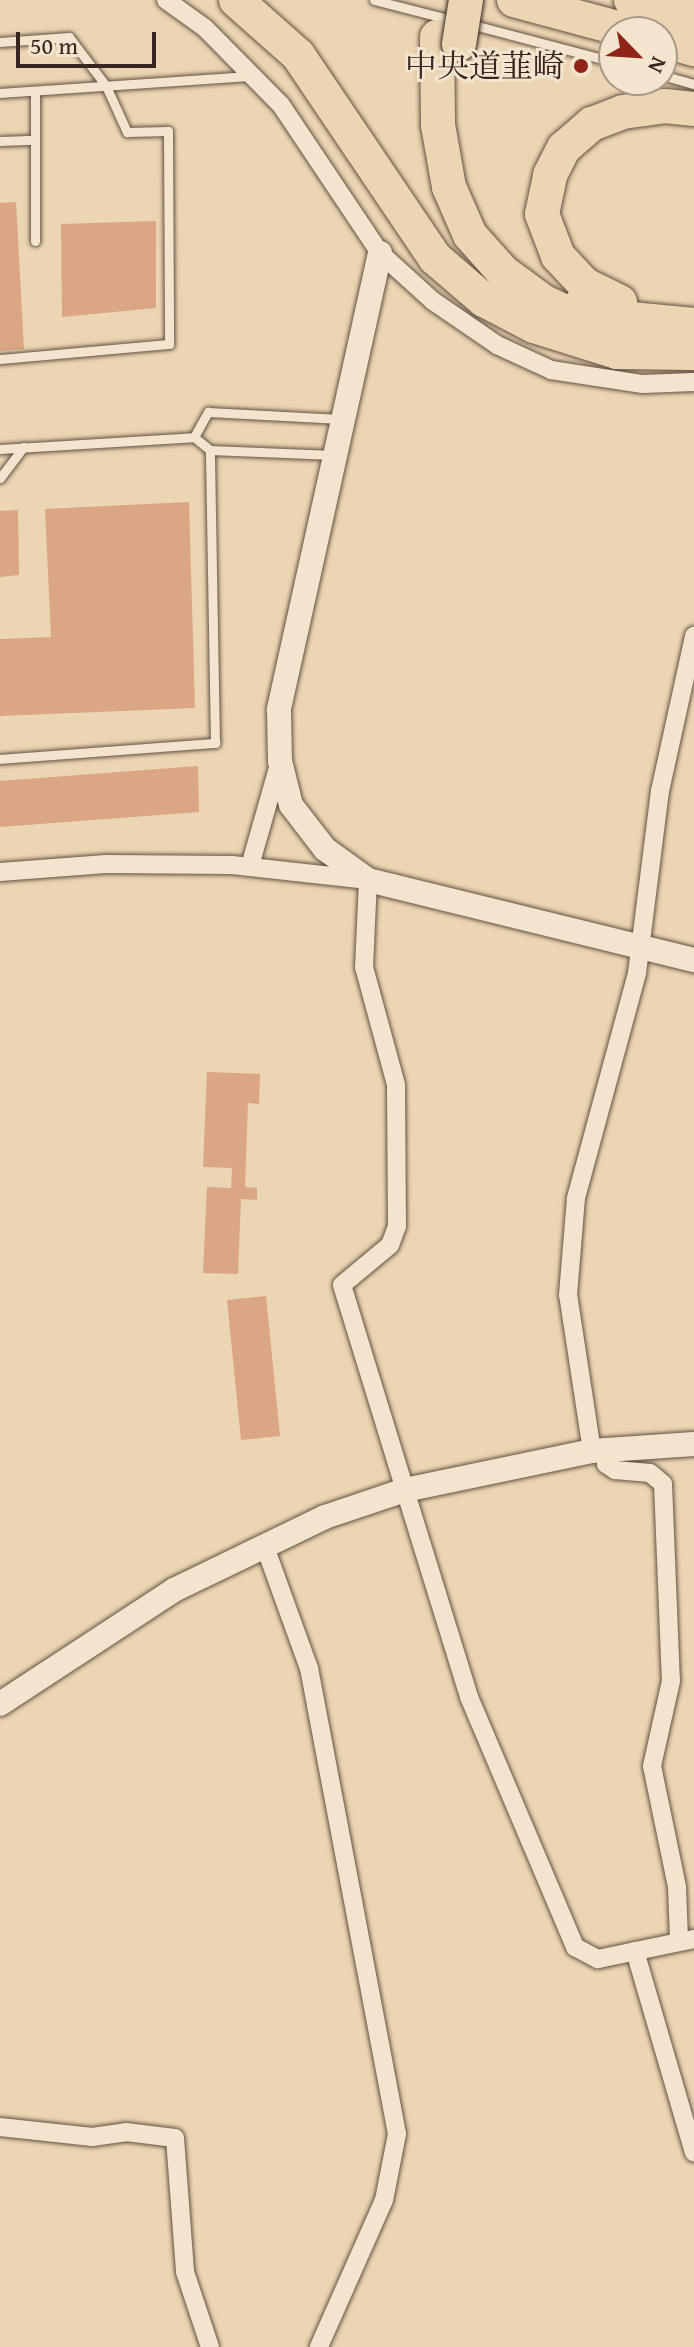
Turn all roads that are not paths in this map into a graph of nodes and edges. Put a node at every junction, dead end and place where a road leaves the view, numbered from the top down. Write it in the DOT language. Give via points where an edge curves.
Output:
graph roads {
  1 [pos="166,0"];
  2 [pos="236,0"];
  3 [pos="374,0"];
  4 [pos="443,0"];
  5 [pos="466,0"];
  6 [pos="514,0"];
  7 [pos="631,0"];
  8 [pos="694,17"];
  9 [pos="598,23"];
  10 [pos="448,40"];
  11 [pos="0,42"];
  12 [pos="598,58"];
  13 [pos="255,76"];
  14 [pos="106,86"];
  15 [pos="35,91"];
  16 [pos="0,93"];
  17 [pos="694,109"];
  18 [pos="35,140"];
  19 [pos="0,141"];
  20 [pos="35,241"];
  21 [pos="380,253"];
  22 [pos="694,309"];
  23 [pos="694,325"];
  24 [pos="694,338"];
  25 [pos="694,353"];
  26 [pos="0,359"];
  27 [pos="694,382"];
  28 [pos="343,419"];
  29 [pos="194,437"];
  30 [pos="23,447"];
  31 [pos="0,449"];
  32 [pos="210,450"];
  33 [pos="335,455"];
  34 [pos="0,478"];
  35 [pos="694,636"];
  36 [pos="0,759"];
  37 [pos="280,761"];
  38 [pos="250,866"];
  39 [pos="0,872"];
  40 [pos="368,880"];
  41 [pos="639,947"];
  42 [pos="694,960"];
  43 [pos="694,1444"];
  44 [pos="598,1451"];
  45 [pos="405,1490"];
  46 [pos="264,1544"];
  47 [pos="0,1704"];
  48 [pos="686,1939"];
  49 [pos="635,1951"];
  50 [pos="0,2127"];
  51 [pos="694,2153"];
  52 [pos="210,2347"];
  53 [pos="319,2347"];
  1 -- 13 [label="street"];
  2 -- 25 [label="highway" via="298,55 435,258 484,300 534,326 617,352"];
  3 -- 12 [label="lane"];
  4 -- 10 [label="highway"];
  5 -- 10 [label="highway, bridge"];
  6 -- 9 [label="highway"];
  7 -- 8 [label="highway"];
  10 -- 23 [label="highway" via="466,171 487,221 513,256 563,296 610,317"];
  10 -- 24 [label="highway" via="438,125 449,187 470,235 503,272 556,308 606,330"];
  11 -- 14 [label="lane" via="69,37"];
  13 -- 14 [label="lane"];
  13 -- 21 [label="street" via="281,105"];
  14 -- 15 [label="lane"];
  14 -- 26 [label="lane" via="127,132 168,131 169,344"];
  15 -- 16 [label="lane"];
  15 -- 18 [label="lane"];
  17 -- 22 [label="highway" via="665,106 623,112 592,124 564,148 550,175 542,214 558,256 585,285 614,301"];
  18 -- 19 [label="lane"];
  18 -- 20 [label="lane"];
  21 -- 27 [label="street" via="468,326 551,370 643,384"];
  21 -- 28 [label="street"];
  28 -- 29 [label="lane" via="208,412"];
  28 -- 33 [label="street"];
  29 -- 30 [label="lane"];
  29 -- 32 [label="lane"];
  30 -- 31 [label="lane"];
  30 -- 34 [label="lane"];
  32 -- 33 [label="lane"];
  32 -- 36 [label="lane" via="215,743"];
  33 -- 37 [label="street" via="279,710"];
  35 -- 41 [label="street" via="660,791"];
  37 -- 38 [label="street"];
  37 -- 40 [label="street" via="291,805 325,849"];
  38 -- 39 [label="street" via="106,864"];
  38 -- 40 [label="street"];
  40 -- 41 [label="street"];
  40 -- 45 [label="street" via="364,967 396,1085 397,1226 390,1245 342,1285"];
  41 -- 42 [label="street"];
  41 -- 44 [label="street" via="576,1198 569,1260 568,1295"];
  43 -- 44 [label="street"];
  44 -- 45 [label="street"];
  44 -- 48 [label="street" via="615,1470 650,1473 663,1484 671,1681 652,1766"];
  45 -- 46 [label="street"];
  45 -- 49 [label="street" via="469,1697 575,1947 598,1959"];
  46 -- 47 [label="street" via="174,1590"];
  46 -- 53 [label="street" via="309,1668 397,2134 384,2200"];
  48 -- 49 [label="street"];
  49 -- 51 [label="street"];
  50 -- 52 [label="street" via="92,2137 126,2132 175,2138 185,2272"];
}
